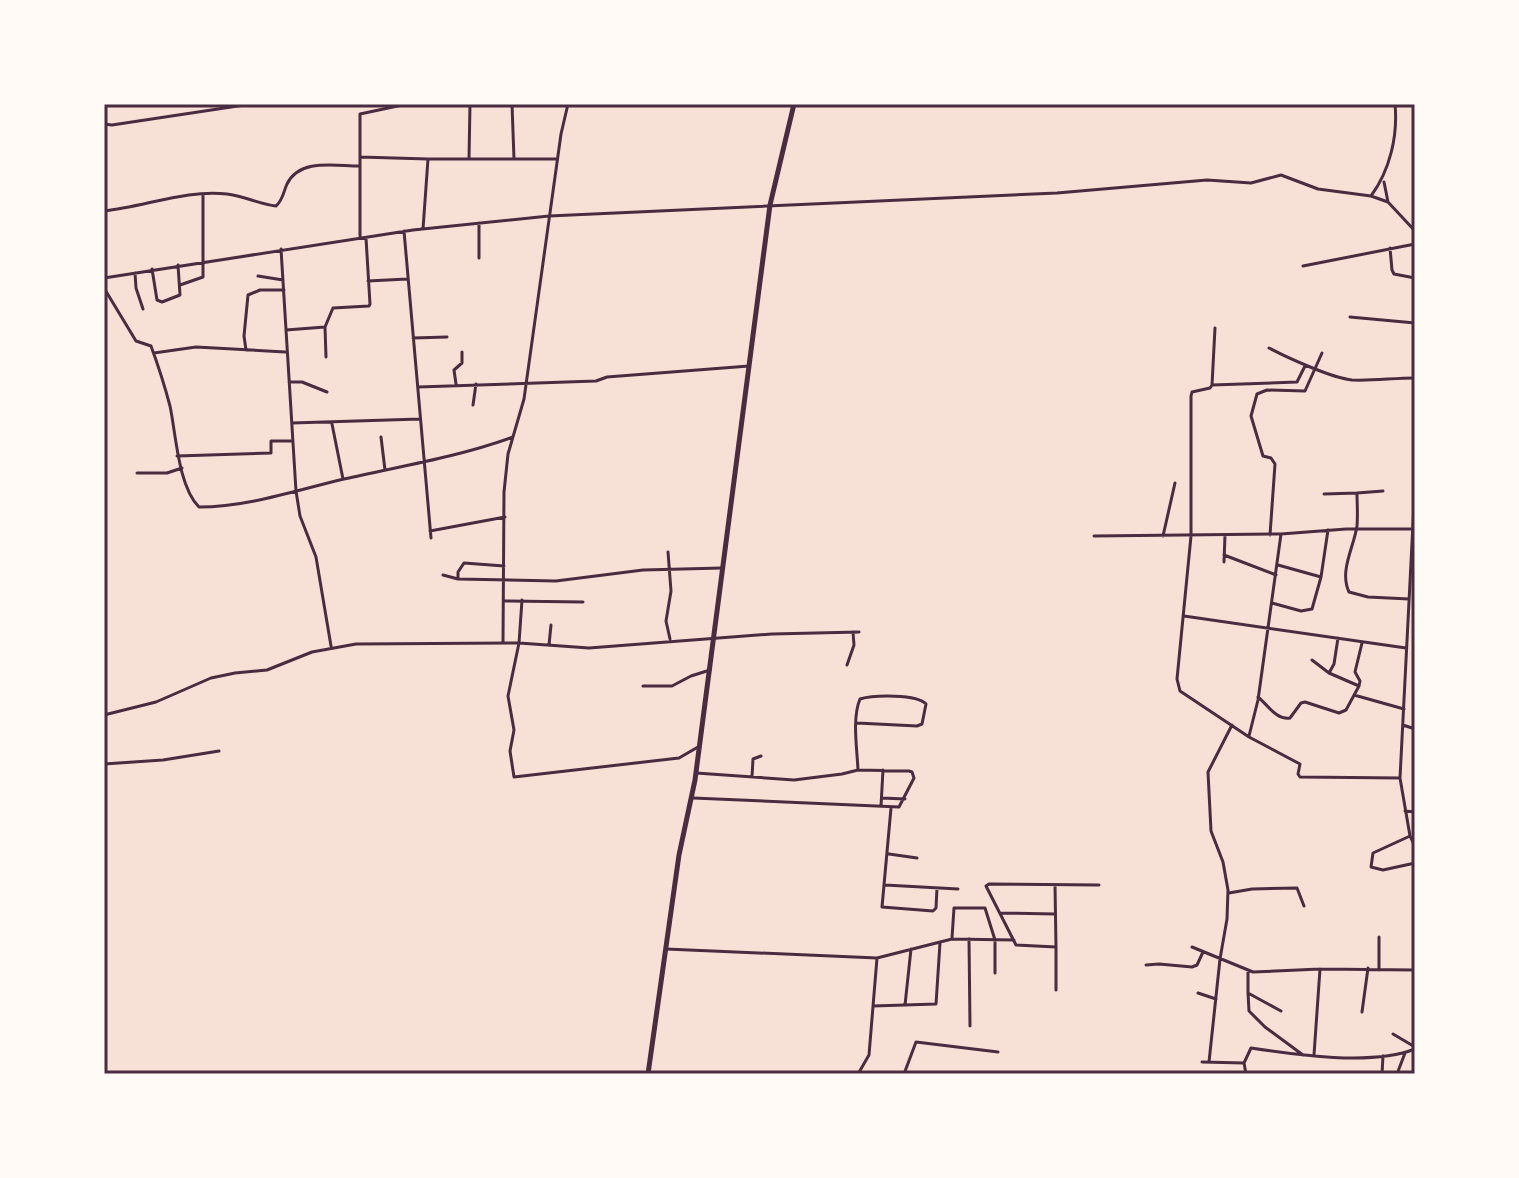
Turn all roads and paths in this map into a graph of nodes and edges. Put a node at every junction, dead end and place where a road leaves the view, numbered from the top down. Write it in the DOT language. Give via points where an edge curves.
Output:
graph roads {
  1 [pos="251,104"];
  2 [pos="407,104"];
  3 [pos="470,104"];
  4 [pos="512,104"];
  5 [pos="568,104"];
  6 [pos="794,104"];
  7 [pos="1395,104"];
  8 [pos="104,124"];
  9 [pos="360,157"];
  10 [pos="428,159"];
  11 [pos="469,159"];
  12 [pos="514,159"];
  13 [pos="557,159"];
  14 [pos="359,166"];
  15 [pos="1383,180"];
  16 [pos="203,195"];
  17 [pos="1371,196"];
  18 [pos="1388,202"];
  19 [pos="770,205"];
  20 [pos="104,211"];
  21 [pos="549,216"];
  22 [pos="479,223"];
  23 [pos="423,229"];
  24 [pos="404,231"];
  25 [pos="1415,231"];
  26 [pos="366,237"];
  27 [pos="360,238"];
  28 [pos="1415,244"];
  29 [pos="1390,248"];
  30 [pos="281,249"];
  31 [pos="479,258"];
  32 [pos="203,261"];
  33 [pos="178,265"];
  34 [pos="1303,266"];
  35 [pos="152,269"];
  36 [pos="135,273"];
  37 [pos="258,276"];
  38 [pos="104,278"];
  39 [pos="1415,278"];
  40 [pos="407,279"];
  41 [pos="283,280"];
  42 [pos="368,281"];
  43 [pos="180,285"];
  44 [pos="104,288"];
  45 [pos="284,290"];
  46 [pos="143,309"];
  47 [pos="1350,317"];
  48 [pos="1415,323"];
  49 [pos="325,327"];
  50 [pos="1215,328"];
  51 [pos="286,330"];
  52 [pos="447,337"];
  53 [pos="413,338"];
  54 [pos="1269,348"];
  55 [pos="246,350"];
  56 [pos="462,352"];
  57 [pos="154,353"];
  58 [pos="287,353"];
  59 [pos="1322,353"];
  60 [pos="326,357"];
  61 [pos="749,366"];
  62 [pos="1305,366"];
  63 [pos="1315,367"];
  64 [pos="1415,378"];
  65 [pos="289,382"];
  66 [pos="476,384"];
  67 [pos="526,384"];
  68 [pos="456,385"];
  69 [pos="1212,385"];
  70 [pos="418,387"];
  71 [pos="327,392"];
  72 [pos="473,405"];
  73 [pos="420,419"];
  74 [pos="292,423"];
  75 [pos="332,423"];
  76 [pos="381,437"];
  77 [pos="513,437"];
  78 [pos="292,441"];
  79 [pos="177,456"];
  80 [pos="423,463"];
  81 [pos="182,468"];
  82 [pos="385,470"];
  83 [pos="137,473"];
  84 [pos="343,479"];
  85 [pos="1175,483"];
  86 [pos="1415,484"];
  87 [pos="296,491"];
  88 [pos="1383,491"];
  89 [pos="1357,493"];
  90 [pos="1324,494"];
  91 [pos="1414,500"];
  92 [pos="505,517"];
  93 [pos="1357,528"];
  94 [pos="1412,529"];
  95 [pos="1328,530"];
  96 [pos="430,531"];
  97 [pos="1281,534"];
  98 [pos="1225,535"];
  99 [pos="1270,535"];
  100 [pos="1094,536"];
  101 [pos="1163,536"];
  102 [pos="1191,536"];
  103 [pos="431,538"];
  104 [pos="668,552"];
  105 [pos="1224,555"];
  106 [pos="1224,562"];
  107 [pos="1277,565"];
  108 [pos="505,566"];
  109 [pos="722,568"];
  110 [pos="669,570"];
  111 [pos="443,575"];
  112 [pos="1276,575"];
  113 [pos="1321,577"];
  114 [pos="458,579"];
  115 [pos="505,581"];
  116 [pos="1410,599"];
  117 [pos="522,600"];
  118 [pos="505,601"];
  119 [pos="583,602"];
  120 [pos="1272,603"];
  121 [pos="1184,616"];
  122 [pos="1409,621"];
  123 [pos="1415,622"];
  124 [pos="551,625"];
  125 [pos="1269,628"];
  126 [pos="853,632"];
  127 [pos="859,632"];
  128 [pos="714,638"];
  129 [pos="1339,638"];
  130 [pos="670,641"];
  131 [pos="503,643"];
  132 [pos="519,643"];
  133 [pos="1362,643"];
  134 [pos="549,645"];
  135 [pos="331,646"];
  136 [pos="1408,648"];
  137 [pos="1312,660"];
  138 [pos="847,665"];
  139 [pos="710,670"];
  140 [pos="1329,673"];
  141 [pos="643,686"];
  142 [pos="1359,686"];
  143 [pos="1354,695"];
  144 [pos="1258,697"];
  145 [pos="1404,709"];
  146 [pos="104,715"];
  147 [pos="857,723"];
  148 [pos="1232,725"];
  149 [pos="1403,725"];
  150 [pos="1415,729"];
  151 [pos="1249,737"];
  152 [pos="698,747"];
  153 [pos="219,751"];
  154 [pos="761,756"];
  155 [pos="104,764"];
  156 [pos="696,769"];
  157 [pos="858,770"];
  158 [pos="883,770"];
  159 [pos="752,777"];
  160 [pos="1400,778"];
  161 [pos="691,798"];
  162 [pos="882,798"];
  163 [pos="905,799"];
  164 [pos="881,807"];
  165 [pos="891,808"];
  166 [pos="1405,811"];
  167 [pos="1415,812"];
  168 [pos="1410,836"];
  169 [pos="1415,846"];
  170 [pos="888,854"];
  171 [pos="917,858"];
  172 [pos="1415,863"];
  173 [pos="884,884"];
  174 [pos="1055,885"];
  175 [pos="1099,885"];
  176 [pos="937,888"];
  177 [pos="958,889"];
  178 [pos="1228,893"];
  179 [pos="1304,906"];
  180 [pos="1000,913"];
  181 [pos="1055,914"];
  182 [pos="1379,937"];
  183 [pos="952,939"];
  184 [pos="969,939"];
  185 [pos="995,940"];
  186 [pos="1014,940"];
  187 [pos="940,942"];
  188 [pos="1056,947"];
  189 [pos="1192,947"];
  190 [pos="666,949"];
  191 [pos="911,949"];
  192 [pos="1203,952"];
  193 [pos="877,958"];
  194 [pos="1220,959"];
  195 [pos="1146,965"];
  196 [pos="1368,968"];
  197 [pos="1320,969"];
  198 [pos="1248,970"];
  199 [pos="1379,970"];
  200 [pos="1415,970"];
  201 [pos="995,973"];
  202 [pos="1056,990"];
  203 [pos="1198,993"];
  204 [pos="1248,993"];
  205 [pos="1216,999"];
  206 [pos="905,1005"];
  207 [pos="873,1006"];
  208 [pos="1281,1011"];
  209 [pos="1362,1012"];
  210 [pos="970,1026"];
  211 [pos="1393,1034"];
  212 [pos="1415,1048"];
  213 [pos="998,1052"];
  214 [pos="1405,1053"];
  215 [pos="1303,1055"];
  216 [pos="1314,1055"];
  217 [pos="1383,1056"];
  218 [pos="1202,1062"];
  219 [pos="1209,1062"];
  220 [pos="1244,1063"];
  221 [pos="648,1074"];
  222 [pos="858,1074"];
  223 [pos="904,1074"];
  224 [pos="1246,1074"];
  225 [pos="1382,1074"];
  226 [pos="1397,1074"];
  1 -- 8 [label="street"];
  2 -- 9 [label="street" via="360,114"];
  3 -- 11 [label="street"];
  4 -- 12 [label="street"];
  5 -- 13 [label="street"];
  6 -- 19 [label="highway"];
  7 -- 15 [label="street" via="1395,138"];
  9 -- 10 [label="street"];
  9 -- 14 [label="street"];
  10 -- 11 [label="street"];
  10 -- 23 [label="street"];
  11 -- 12 [label="street"];
  12 -- 13 [label="street"];
  13 -- 21 [label="street"];
  14 -- 16 [label="street" via="307,166 287,183 276,206 225,194"];
  14 -- 27 [label="street"];
  15 -- 17 [label="street"];
  15 -- 18 [label="street"];
  16 -- 20 [label="street"];
  16 -- 32 [label="street"];
  17 -- 18 [label="street"];
  17 -- 19 [label="street" via="1318,189 1281,175 1251,183 1207,180 1057,193"];
  18 -- 25 [label="street"];
  19 -- 21 [label="street"];
  19 -- 61 [label="highway"];
  21 -- 22 [label="street"];
  21 -- 67 [label="street"];
  22 -- 23 [label="street"];
  22 -- 31 [label="street"];
  23 -- 24 [label="street"];
  24 -- 26 [label="street"];
  24 -- 40 [label="street"];
  26 -- 27 [label="street"];
  26 -- 42 [label="street"];
  27 -- 30 [label="street"];
  28 -- 29 [label="street"];
  29 -- 34 [label="street"];
  29 -- 39 [label="street" via="1394,274"];
  30 -- 32 [label="street"];
  30 -- 41 [label="street"];
  32 -- 33 [label="street"];
  32 -- 43 [label="street" via="203,277"];
  33 -- 35 [label="street"];
  33 -- 43 [label="street"];
  35 -- 36 [label="street"];
  35 -- 43 [label="street" via="159,302 178,297"];
  36 -- 38 [label="street"];
  36 -- 46 [label="street"];
  37 -- 41 [label="street"];
  40 -- 42 [label="street"];
  40 -- 53 [label="street"];
  41 -- 45 [label="street"];
  42 -- 49 [label="street" via="369,306 333,308"];
  44 -- 57 [label="street" via="136,341 151,346"];
  45 -- 51 [label="street"];
  45 -- 55 [label="street" via="248,295"];
  47 -- 48 [label="street"];
  49 -- 51 [label="street"];
  49 -- 60 [label="street"];
  50 -- 69 [label="street"];
  51 -- 58 [label="street"];
  52 -- 53 [label="street"];
  53 -- 70 [label="street"];
  54 -- 62 [label="street"];
  55 -- 57 [label="street" via="196,347"];
  55 -- 58 [label="street"];
  56 -- 68 [label="street" via="462,363 454,370"];
  57 -- 79 [label="street"];
  58 -- 65 [label="street"];
  59 -- 63 [label="street"];
  61 -- 67 [label="street"];
  61 -- 109 [label="highway"];
  62 -- 63 [label="street"];
  62 -- 69 [label="street" via="1297,382"];
  63 -- 64 [label="street" via="1349,380"];
  63 -- 99 [label="street" via="1305,391 1260,391 1254,405 1260,450 1275,464"];
  65 -- 71 [label="street"];
  65 -- 74 [label="street"];
  66 -- 67 [label="street"];
  66 -- 68 [label="street"];
  66 -- 72 [label="street"];
  67 -- 77 [label="street"];
  68 -- 70 [label="street"];
  69 -- 102 [label="street" via="1191,396"];
  70 -- 73 [label="street"];
  73 -- 75 [label="street"];
  73 -- 80 [label="street"];
  74 -- 75 [label="street"];
  74 -- 78 [label="street"];
  75 -- 84 [label="street"];
  76 -- 82 [label="street"];
  77 -- 80 [label="street"];
  77 -- 92 [label="street"];
  78 -- 79 [label="street" via="271,441 271,453"];
  78 -- 87 [label="street"];
  79 -- 81 [label="street"];
  80 -- 82 [label="street"];
  80 -- 96 [label="street"];
  81 -- 83 [label="street"];
  81 -- 87 [label="street" via="199,507"];
  82 -- 84 [label="street"];
  84 -- 87 [label="street"];
  85 -- 101 [label="street"];
  86 -- 91 [label="street"];
  87 -- 135 [label="street" via="316,557"];
  88 -- 89 [label="street"];
  89 -- 90 [label="street"];
  89 -- 93 [label="street"];
  91 -- 94 [label="street"];
  92 -- 96 [label="street"];
  92 -- 108 [label="street"];
  93 -- 94 [label="street"];
  93 -- 95 [label="street"];
  93 -- 116 [label="street" via="1349,552 1349,592"];
  94 -- 116 [label="street"];
  95 -- 97 [label="street"];
  95 -- 113 [label="street"];
  96 -- 103 [label="street"];
  97 -- 99 [label="street"];
  97 -- 107 [label="street"];
  98 -- 99 [label="street"];
  98 -- 102 [label="street"];
  98 -- 105 [label="street"];
  100 -- 101 [label="street"];
  101 -- 102 [label="street"];
  102 -- 121 [label="street"];
  104 -- 110 [label="street"];
  105 -- 106 [label="street"];
  105 -- 112 [label="street"];
  107 -- 112 [label="street"];
  107 -- 113 [label="street"];
  108 -- 114 [label="street" via="464,563"];
  108 -- 115 [label="street"];
  109 -- 110 [label="street"];
  109 -- 128 [label="highway"];
  110 -- 115 [label="street"];
  110 -- 130 [label="street"];
  111 -- 114 [label="street"];
  112 -- 120 [label="street"];
  113 -- 120 [label="street" via="1309,611"];
  114 -- 115 [label="street"];
  115 -- 118 [label="street"];
  116 -- 122 [label="street"];
  117 -- 118 [label="street"];
  117 -- 119 [label="street"];
  117 -- 132 [label="street"];
  118 -- 131 [label="street"];
  120 -- 125 [label="street"];
  121 -- 125 [label="street"];
  121 -- 148 [label="street" via="1180,691"];
  122 -- 123 [label="street"];
  122 -- 136 [label="street"];
  124 -- 134 [label="street"];
  125 -- 129 [label="street"];
  125 -- 144 [label="street"];
  126 -- 127 [label="street"];
  126 -- 128 [label="street"];
  126 -- 138 [label="street"];
  128 -- 130 [label="street"];
  128 -- 139 [label="highway"];
  129 -- 133 [label="street"];
  129 -- 140 [label="street"];
  130 -- 134 [label="street" via="589,648"];
  131 -- 132 [label="street"];
  131 -- 135 [label="street"];
  132 -- 134 [label="street"];
  132 -- 152 [label="street" via="508,696 515,778 679,758"];
  133 -- 136 [label="street"];
  133 -- 142 [label="street" via="1355,672"];
  135 -- 146 [label="street" via="275,668 211,678 156,702"];
  136 -- 145 [label="street"];
  137 -- 140 [label="street"];
  139 -- 141 [label="street" via="672,686"];
  139 -- 152 [label="highway"];
  140 -- 142 [label="street"];
  142 -- 143 [label="street"];
  143 -- 144 [label="street" via="1339,713 1305,702 1287,719"];
  143 -- 145 [label="street"];
  144 -- 151 [label="street"];
  145 -- 149 [label="street"];
  147 -- 147 [label="street" via="863,698 918,697 926,704 922,724"];
  147 -- 157 [label="street"];
  148 -- 151 [label="street"];
  148 -- 178 [label="street" via="1208,772 1211,831"];
  149 -- 150 [label="street"];
  149 -- 160 [label="street"];
  151 -- 160 [label="street" via="1300,764 1300,777"];
  152 -- 156 [label="highway"];
  153 -- 155 [label="street"];
  154 -- 159 [label="street" via="753,759"];
  156 -- 159 [label="street"];
  156 -- 161 [label="highway"];
  157 -- 158 [label="street"];
  157 -- 159 [label="street" via="794,780"];
  158 -- 162 [label="street"];
  158 -- 163 [label="street" via="912,772"];
  160 -- 166 [label="street"];
  161 -- 164 [label="street"];
  161 -- 190 [label="highway"];
  162 -- 163 [label="street"];
  162 -- 164 [label="street"];
  163 -- 165 [label="street"];
  164 -- 165 [label="street"];
  165 -- 170 [label="street"];
  166 -- 167 [label="street"];
  166 -- 168 [label="street"];
  168 -- 169 [label="street"];
  168 -- 172 [label="street" via="1373,853 1371,867 1383,870"];
  170 -- 171 [label="street"];
  170 -- 173 [label="street"];
  173 -- 176 [label="street"];
  173 -- 176 [label="street" via="885,908 935,910"];
  174 -- 175 [label="street"];
  174 -- 180 [label="street" via="989,884 986,889"];
  174 -- 181 [label="street"];
  176 -- 177 [label="street"];
  178 -- 179 [label="street" via="1297,888"];
  178 -- 194 [label="street"];
  180 -- 181 [label="street"];
  180 -- 186 [label="street"];
  181 -- 188 [label="street"];
  182 -- 199 [label="street"];
  183 -- 184 [label="street"];
  183 -- 185 [label="street" via="954,908 981,908"];
  183 -- 187 [label="street"];
  184 -- 185 [label="street"];
  184 -- 210 [label="street"];
  185 -- 186 [label="street"];
  185 -- 201 [label="street"];
  186 -- 188 [label="street" via="1019,946"];
  187 -- 191 [label="street"];
  187 -- 206 [label="street" via="936,1004"];
  188 -- 202 [label="street"];
  189 -- 192 [label="street"];
  190 -- 193 [label="street"];
  190 -- 221 [label="highway"];
  191 -- 193 [label="street"];
  191 -- 206 [label="street"];
  192 -- 194 [label="street"];
  192 -- 195 [label="street" via="1192,967"];
  193 -- 207 [label="street"];
  194 -- 198 [label="street"];
  194 -- 205 [label="street"];
  196 -- 197 [label="street"];
  196 -- 199 [label="street"];
  196 -- 209 [label="street"];
  197 -- 198 [label="street"];
  197 -- 216 [label="street"];
  198 -- 204 [label="street"];
  199 -- 200 [label="street"];
  203 -- 205 [label="street"];
  204 -- 208 [label="street"];
  204 -- 215 [label="street" via="1249,1011"];
  205 -- 219 [label="street"];
  206 -- 207 [label="street"];
  207 -- 222 [label="street" via="869,1055"];
  211 -- 212 [label="street"];
  212 -- 214 [label="street"];
  213 -- 223 [label="street" via="916,1042"];
  214 -- 217 [label="street"];
  214 -- 226 [label="street"];
  215 -- 216 [label="street"];
  215 -- 220 [label="street" via="1251,1048"];
  216 -- 217 [label="street"];
  217 -- 225 [label="street"];
  218 -- 219 [label="street"];
  219 -- 220 [label="street"];
  220 -- 224 [label="street"];
}
